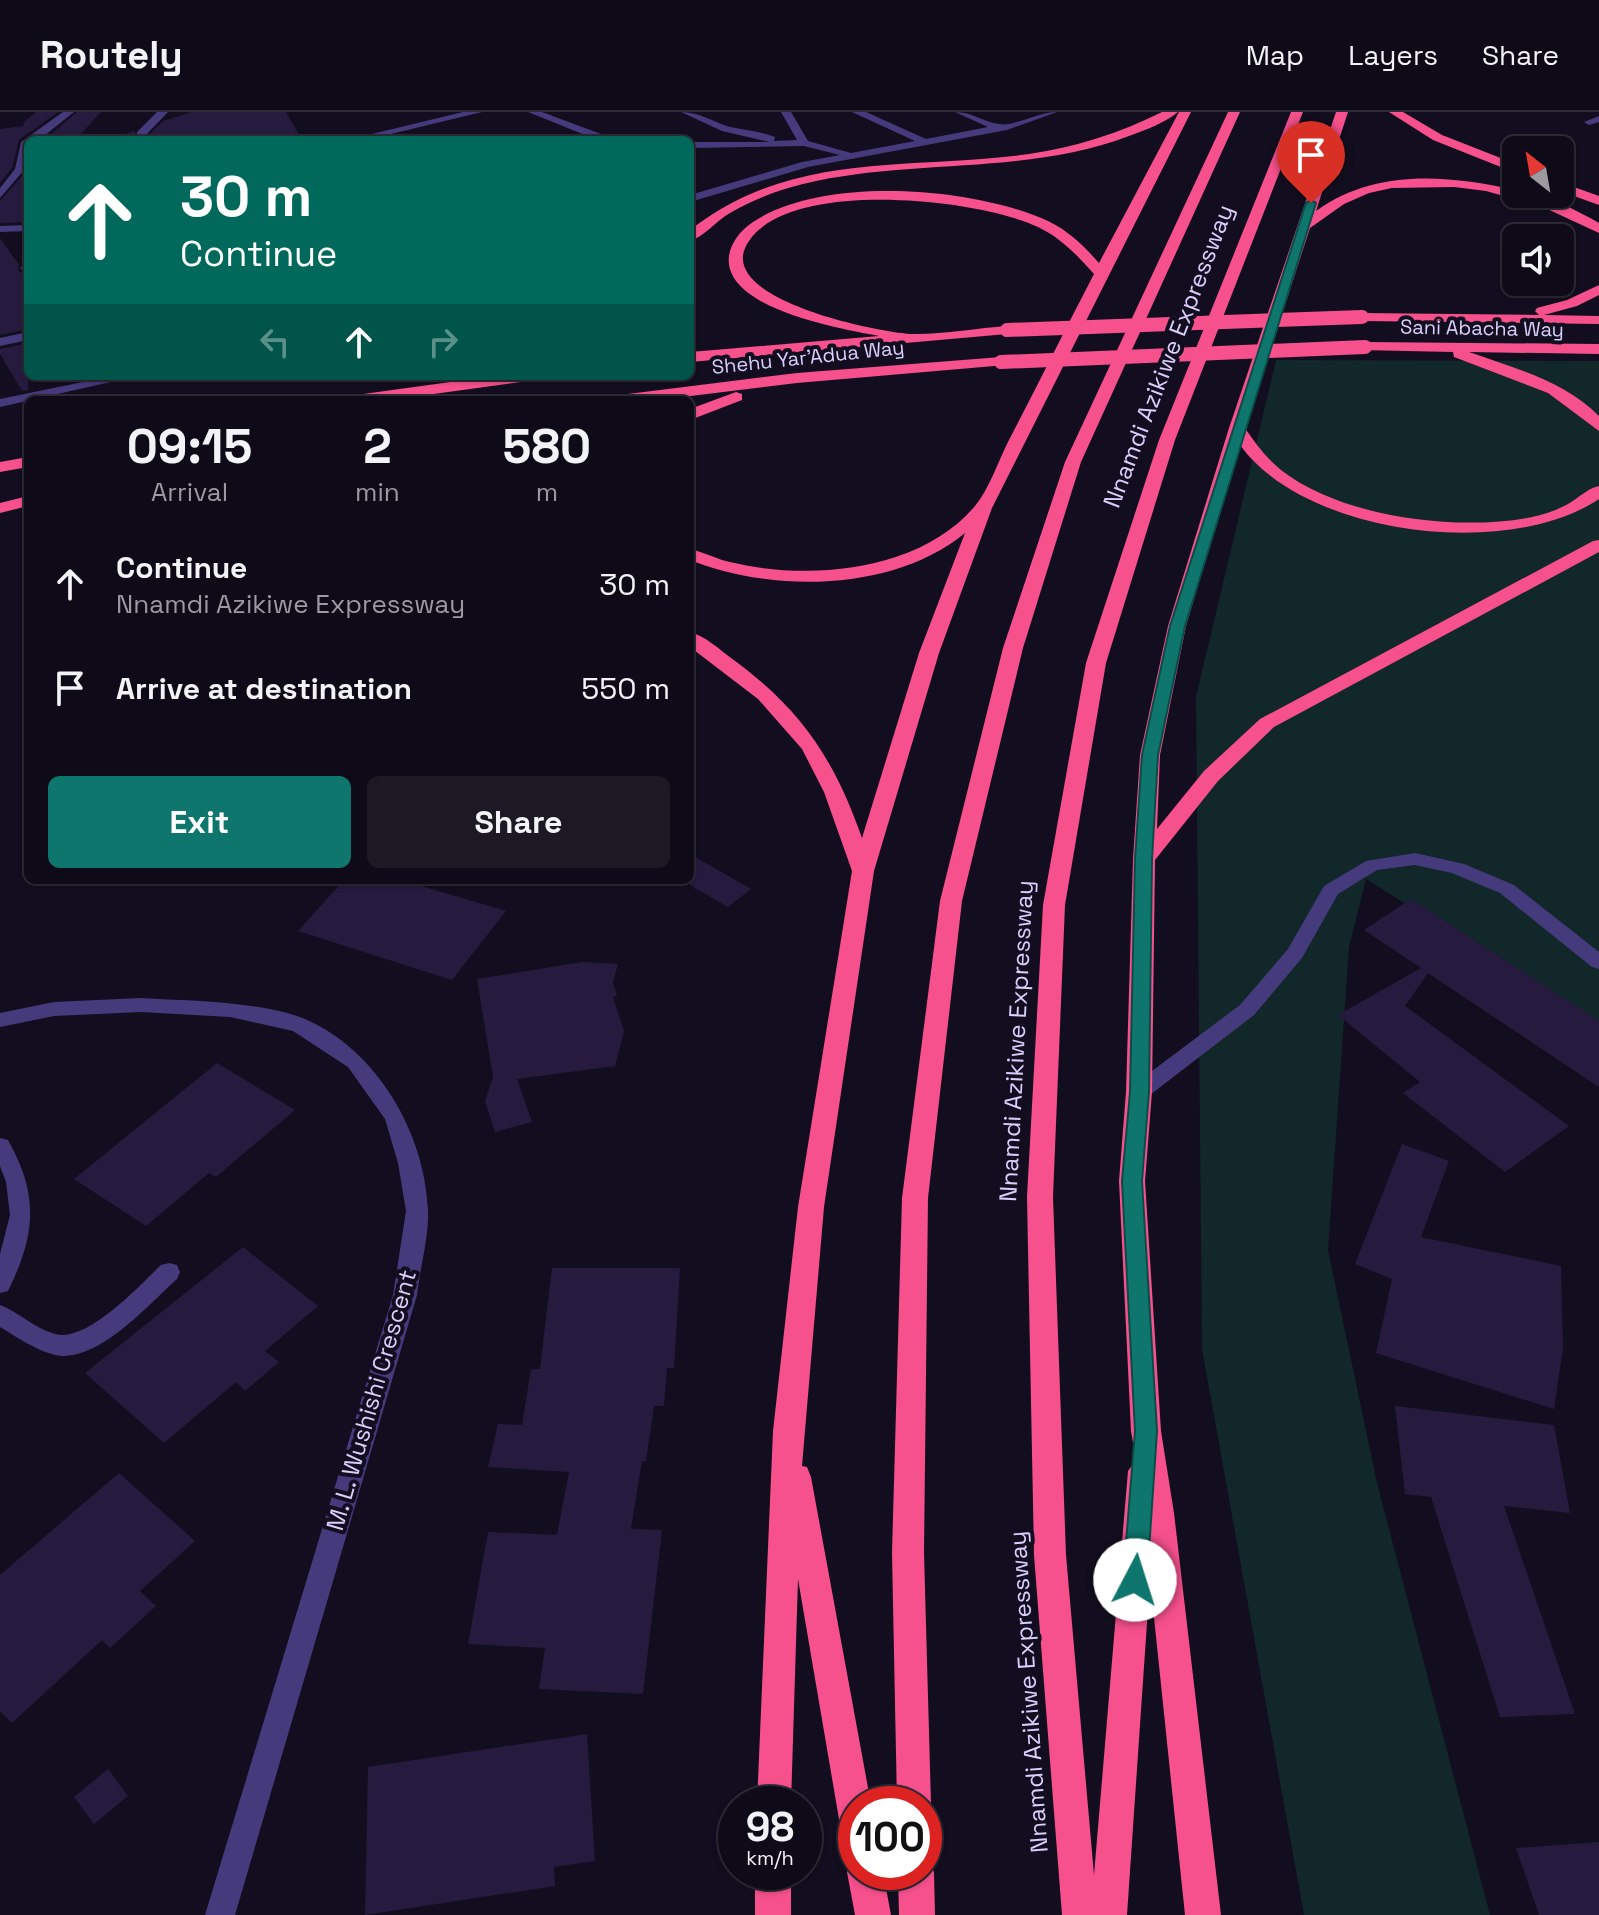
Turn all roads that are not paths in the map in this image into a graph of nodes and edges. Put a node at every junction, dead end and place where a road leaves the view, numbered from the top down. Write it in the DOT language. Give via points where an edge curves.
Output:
graph roads {
  1 [pos="69,112"];
  2 [pos="163,112"];
  3 [pos="477,112"];
  4 [pos="533,112"];
  5 [pos="686,112"];
  6 [pos="786,112"];
  7 [pos="857,112"];
  8 [pos="960,112"];
  9 [pos="1052,112"];
  10 [pos="1172,112"];
  11 [pos="1185,112"];
  12 [pos="1234,112"];
  13 [pos="1297,112"];
  14 [pos="1342,112"];
  15 [pos="1395,112"];
  16 [pos="999,128"];
  17 [pos="141,134"];
  18 [pos="37,136"];
  19 [pos="370,136"];
  20 [pos="596,136"];
  21 [pos="922,140"];
  22 [pos="778,142"];
  23 [pos="804,143"];
  24 [pos="694,145"];
  25 [pos="24,149"];
  26 [pos="854,155"];
  27 [pos="1502,163"];
  28 [pos="1574,191"];
  29 [pos="0,195"];
  30 [pos="694,198"];
  31 [pos="1599,201"];
  32 [pos="24,228"];
  33 [pos="1302,228"];
  34 [pos="0,229"];
  35 [pos="1599,229"];
  36 [pos="694,233"];
  37 [pos="1101,273"];
  38 [pos="1599,289"];
  39 [pos="1516,318"];
  40 [pos="1599,320"];
  41 [pos="1007,330"];
  42 [pos="24,337"];
  43 [pos="904,337"];
  44 [pos="0,342"];
  45 [pos="1442,348"];
  46 [pos="1599,349"];
  47 [pos="694,357"];
  48 [pos="1001,362"];
  49 [pos="797,378"];
  50 [pos="112,380"];
  51 [pos="434,380"];
  52 [pos="500,380"];
  53 [pos="34,396"];
  54 [pos="372,396"];
  55 [pos="386,396"];
  56 [pos="652,396"];
  57 [pos="24,398"];
  58 [pos="0,403"];
  59 [pos="694,413"];
  60 [pos="1599,426"];
  61 [pos="1237,428"];
  62 [pos="24,463"];
  63 [pos="0,467"];
  64 [pos="1599,491"];
  65 [pos="24,502"];
  66 [pos="0,508"];
  67 [pos="983,508"];
  68 [pos="1599,545"];
  69 [pos="694,555"];
  70 [pos="694,641"];
  71 [pos="1144,859"];
  72 [pos="863,871"];
  73 [pos="1599,962"];
  74 [pos="0,1020"];
  75 [pos="1139,1092"];
  76 [pos="0,1146"];
  77 [pos="169,1272"];
  78 [pos="0,1284"];
  79 [pos="0,1315"];
  80 [pos="788,1431"];
  81 [pos="1146,1431"];
  82 [pos="775,1786"];
  83 [pos="850,1786"];
  84 [pos="914,1786"];
  85 [pos="773,1890"];
  86 [pos="868,1890"];
  87 [pos="916,1890"];
  88 [pos="220,1915"];
  89 [pos="773,1915"];
  90 [pos="873,1915"];
  91 [pos="917,1915"];
  92 [pos="1080,1915"];
  93 [pos="1109,1915"];
  94 [pos="1203,1915"];
  1 -- 18 [label="street"];
  2 -- 17 [label="street"];
  3 -- 19 [label="street"];
  4 -- 20 [label="street"];
  5 -- 22 [label="street"];
  6 -- 23 [label="street"];
  7 -- 21 [label="street"];
  8 -- 16 [label="street"];
  9 -- 16 [label="street"];
  10 -- 36 [label="highway" via="1137,130 1067,151 893,167 786,184 709,218"];
  11 -- 37 [label="highway"];
  12 -- 84 [label="highway, Nnamdi Azikiwe Expressway" via="1073,462 1013,648 951,901 915,1198 908,1553"];
  13 -- 92 [label="highway, Nnamdi Azikiwe Expressway" via="1167,440 1096,663 1054,905 1041,1213 1050,1555"];
  14 -- 33 [label="highway"];
  15 -- 27 [label="highway" via="1448,142"];
  16 -- 21 [label="street"];
  21 -- 26 [label="street"];
  22 -- 23 [label="street"];
  22 -- 24 [label="street"];
  23 -- 26 [label="street"];
  25 -- 29 [label="street" via="20,169"];
  26 -- 30 [label="street"];
  28 -- 31 [label="highway"];
  32 -- 34 [label="street"];
  33 -- 35 [label="highway" via="1336,202 1367,189 1407,183 1517,194 1563,208"];
  33 -- 61 [label="highway"];
  37 -- 43 [label="highway" via="1071,241 1042,225 1010,212 929,197 899,194 805,204 764,220 742,237 735,257 739,275 757,292 816,317"];
  37 -- 67 [label="highway"];
  38 -- 39 [label="highway" via="1572,303"];
  39 -- 40 [label="highway, Sani Abacha Way"];
  39 -- 41 [label="highway, Sani Abacha Way, bridge" via="1362,317"];
  41 -- 43 [label="highway, Shehu Yar'Adua Way"];
  42 -- 44 [label="street"];
  43 -- 47 [label="highway, Shehu Yar'Adua Way"];
  45 -- 46 [label="highway, Sani Abacha Way"];
  45 -- 48 [label="highway, Sani Abacha Way, bridge"];
  45 -- 60 [label="highway" via="1561,395"];
  48 -- 49 [label="highway, Shehu Yar'Adua Way"];
  49 -- 56 [label="highway, Shehu Yar'Adua Way"];
  49 -- 59 [label="highway"];
  50 -- 53 [label="street"];
  51 -- 54 [label="highway"];
  52 -- 55 [label="highway"];
  57 -- 58 [label="street"];
  61 -- 64 [label="highway" via="1256,456 1282,479 1323,500 1381,519 1499,528 1558,516"];
  61 -- 71 [label="highway" via="1177,626 1150,755"];
  62 -- 63 [label="highway"];
  65 -- 66 [label="highway"];
  67 -- 69 [label="highway" via="942,543 898,561 841,573 758,572"];
  67 -- 72 [label="highway" via="929,653"];
  68 -- 71 [label="highway" via="1267,723 1211,776"];
  70 -- 72 [label="highway" via="789,718 823,766"];
  71 -- 75 [label="highway"];
  72 -- 80 [label="highway" via="811,1207"];
  73 -- 75 [label="street" via="1507,889 1457,868 1415,859 1372,865 1331,890 1295,953 1247,1010"];
  74 -- 88 [label="street, M. L. Wushishi Crescent" via="54,1009 141,1005 230,1010 299,1025 355,1062 395,1117 409,1163 417,1211 405,1295"];
  75 -- 81 [label="highway" via="1132,1181"];
  76 -- 78 [label="street" via="16,1172 22,1228"];
  77 -- 79 [label="street" via="91,1339 72,1346 57,1346"];
  80 -- 82 [label="highway"];
  80 -- 83 [label="highway"];
  81 -- 93 [label="highway"];
  81 -- 94 [label="highway"];
  85 -- 89 [label="highway"];
  86 -- 90 [label="highway"];
  87 -- 91 [label="highway"];
}
